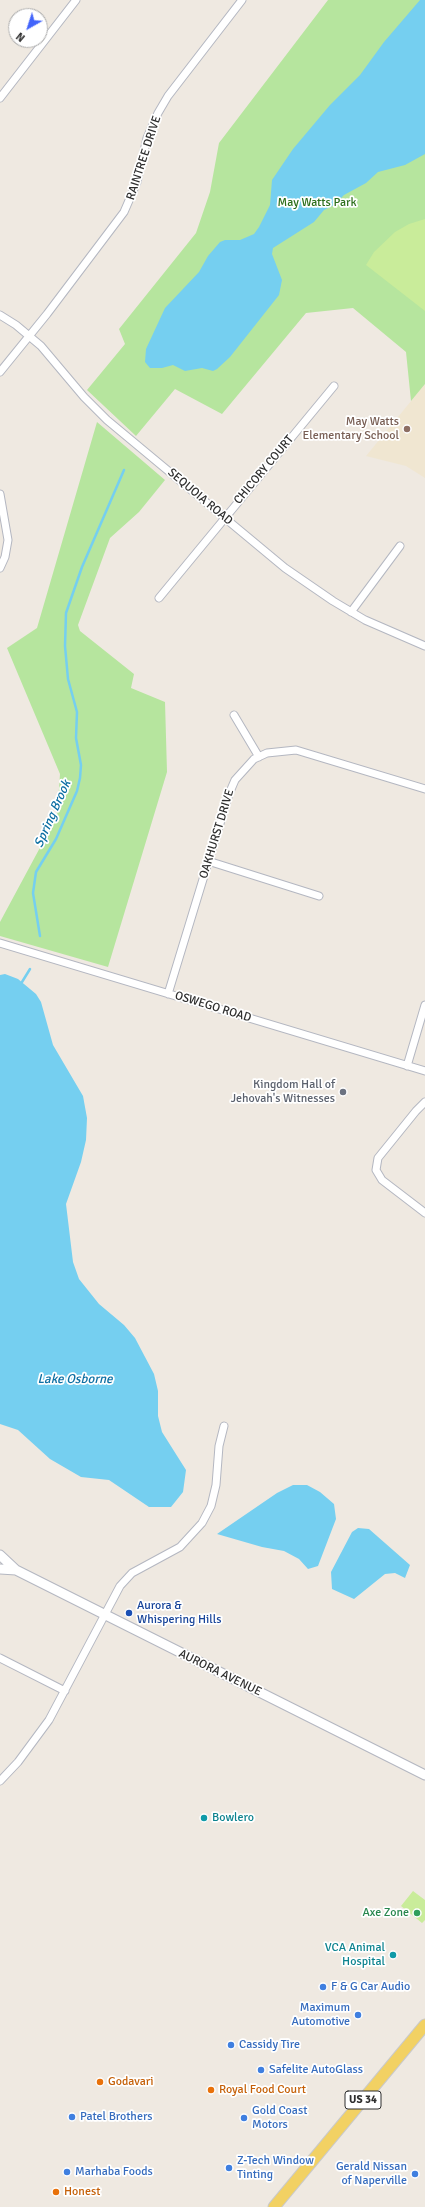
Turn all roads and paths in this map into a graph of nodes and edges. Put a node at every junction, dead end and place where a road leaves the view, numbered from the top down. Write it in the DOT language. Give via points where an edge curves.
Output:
graph roads {
  1 [pos="76,0"];
  2 [pos="242,0"];
  3 [pos="0,98"];
  4 [pos="0,315"];
  5 [pos="29,336"];
  6 [pos="0,372"];
  7 [pos="334,386"];
  8 [pos="0,494"];
  9 [pos="224,518"];
  10 [pos="400,546"];
  11 [pos="0,568"];
  12 [pos="159,598"];
  13 [pos="351,612"];
  14 [pos="425,646"];
  15 [pos="234,715"];
  16 [pos="259,757"];
  17 [pos="425,789"];
  18 [pos="208,861"];
  19 [pos="319,896"];
  20 [pos="0,943"];
  21 [pos="168,994"];
  22 [pos="425,1005"];
  23 [pos="407,1066"];
  24 [pos="425,1071"];
  25 [pos="425,1102"];
  26 [pos="425,1213"];
  27 [pos="224,1426"];
  28 [pos="0,1555"];
  29 [pos="0,1570"];
  30 [pos="16,1570"];
  31 [pos="103,1615"];
  32 [pos="0,1658"];
  33 [pos="65,1691"];
  34 [pos="425,1775"];
  35 [pos="0,1781"];
  36 [pos="425,2025"];
  37 [pos="274,2207"];
  1 -- 3 [label="street"];
  2 -- 5 [label="street, RAINTREE DRIVE" via="168,96 158,113 147,138 138,182 124,212"];
  4 -- 5 [label="street, SEQUOIA ROAD"];
  5 -- 6 [label="street, RAINTREE DRIVE"];
  5 -- 9 [label="street, SEQUOIA ROAD" via="107,420"];
  7 -- 9 [label="street, CHICORY COURT"];
  8 -- 11 [label="street" via="8,540"];
  9 -- 12 [label="street, CHICORY COURT"];
  9 -- 13 [label="street, SEQUOIA ROAD" via="304,582"];
  10 -- 13 [label="street"];
  13 -- 14 [label="street, SEQUOIA ROAD"];
  15 -- 16 [label="street"];
  16 -- 17 [label="street, OAKHURST DRIVE" via="284,750 296,750"];
  16 -- 18 [label="street, OAKHURST DRIVE" via="243,769 232,786"];
  18 -- 19 [label="street"];
  18 -- 21 [label="street, OAKHURST DRIVE"];
  20 -- 21 [label="street, OSWEGO ROAD"];
  21 -- 23 [label="street, OSWEGO ROAD"];
  22 -- 23 [label="street"];
  23 -- 24 [label="street, OSWEGO ROAD"];
  25 -- 26 [label="street" via="378,1158 376,1164 382,1180"];
  27 -- 31 [label="street" via="219,1446 216,1485 211,1506 202,1523 180,1547 127,1578 114,1594"];
  28 -- 30 [label="main road, AURORA AVENUE"];
  29 -- 30 [label="main road, AURORA AVENUE"];
  30 -- 31 [label="main road, AURORA AVENUE"];
  31 -- 33 [label="street"];
  31 -- 34 [label="main road, AURORA AVENUE"];
  32 -- 33 [label="street"];
  33 -- 35 [label="street" via="37,1738"];
  36 -- 37 [label="main road, US 34"];
}
